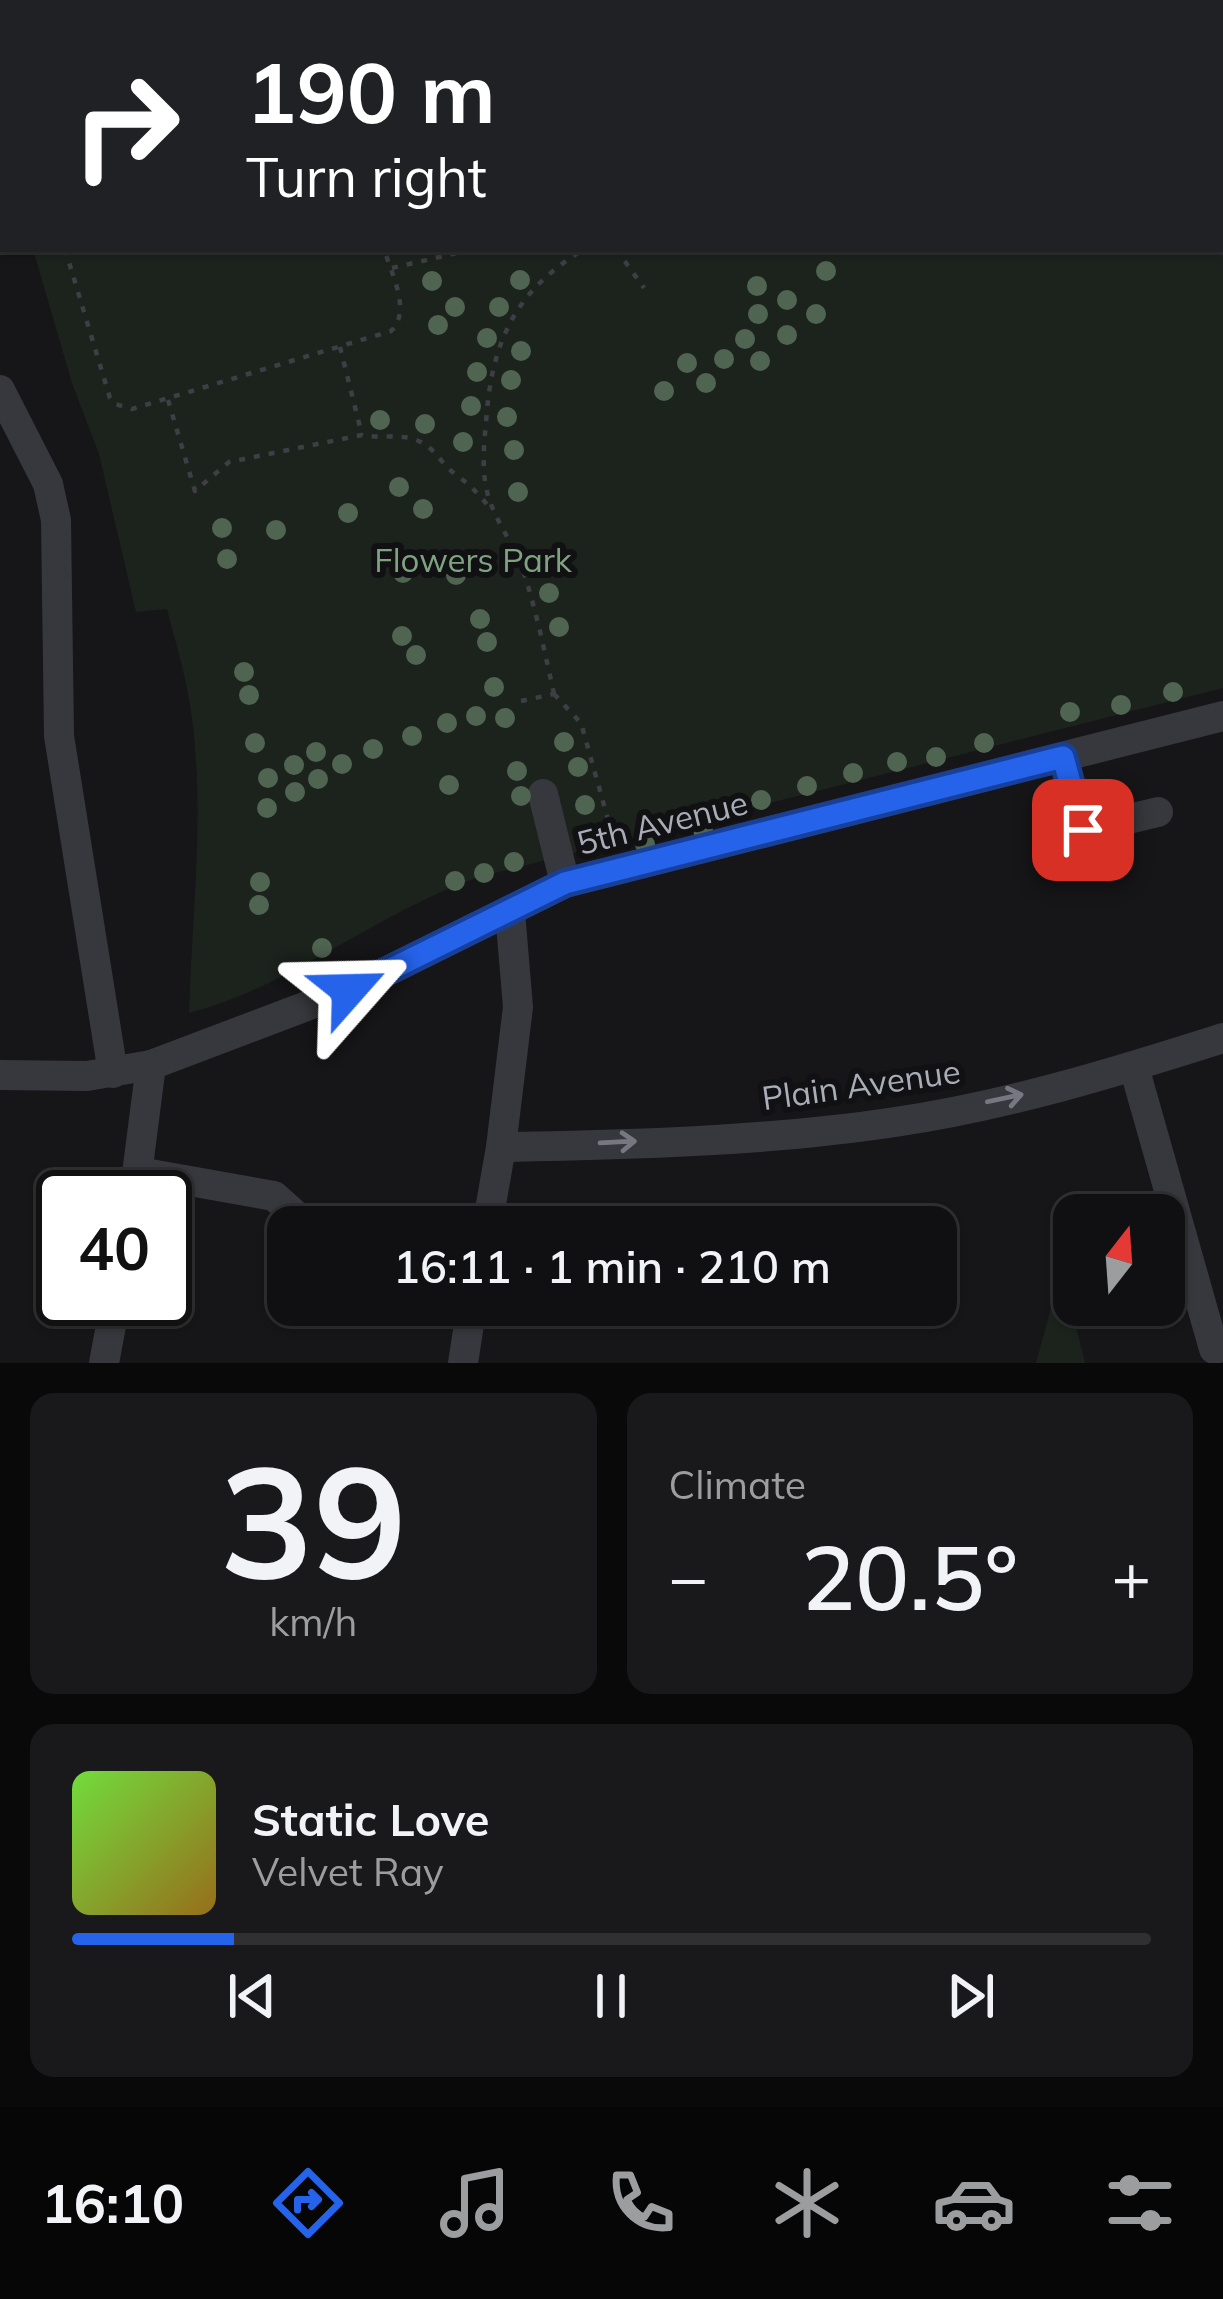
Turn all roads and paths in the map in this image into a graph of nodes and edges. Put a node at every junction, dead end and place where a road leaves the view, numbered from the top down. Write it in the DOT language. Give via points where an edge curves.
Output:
graph roads {
  1 [pos="66,252"];
  2 [pos="385,252"];
  3 [pos="461,252"];
  4 [pos="578,252"];
  5 [pos="618,252"];
  6 [pos="389,268"];
  7 [pos="644,288"];
  8 [pos="340,347"];
  9 [pos="1,396"];
  10 [pos="168,399"];
  11 [pos="362,435"];
  12 [pos="493,512"];
  13 [pos="554,694"];
  14 [pos="521,701"];
  15 [pos="1223,716"];
  16 [pos="1063,757"];
  17 [pos="543,794"];
  18 [pos="1158,812"];
  19 [pos="608,842"];
  20 [pos="565,883"];
  21 [pos="510,912"];
  22 [pos="1223,1038"];
  23 [pos="151,1065"];
  24 [pos="1134,1066"];
  25 [pos="113,1073"];
  26 [pos="0,1076"];
  27 [pos="501,1148"];
  28 [pos="138,1170"];
  29 [pos="192,1189"];
  30 [pos="285,1206"];
  31 [pos="491,1206"];
  32 [pos="111,1326"];
  33 [pos="469,1326"];
  34 [pos="1219,1348"];
  35 [pos="104,1363"];
  36 [pos="463,1363"];
  1 -- 10 [label="path" via="112,401 132,409"];
  2 -- 6 [label="path"];
  3 -- 6 [label="path"];
  4 -- 12 [label="path" via="541,282 502,334 483,450"];
  5 -- 7 [label="path"];
  6 -- 8 [label="path" via="399,324"];
  8 -- 10 [label="path"];
  8 -- 11 [label="path"];
  9 -- 25 [label="street" via="48,484 56,520 59,736"];
  10 -- 11 [label="path" via="195,491 229,462"];
  11 -- 12 [label="path" via="424,443"];
  12 -- 13 [label="path" via="524,573"];
  13 -- 14 [label="path"];
  13 -- 19 [label="path" via="581,723"];
  15 -- 16 [label="street, 5th Avenue"];
  16 -- 18 [label="street" via="1083,830"];
  16 -- 20 [label="street, 5th Avenue"];
  17 -- 20 [label="street"];
  20 -- 21 [label="street, 5th Avenue"];
  21 -- 23 [label="street, 5th Avenue" via="349,990"];
  21 -- 27 [label="street" via="518,1007"];
  22 -- 24 [label="street, Plain Avenue"];
  23 -- 25 [label="street, 5th Avenue"];
  23 -- 28 [label="street"];
  27 -- 24 [label="street, Plain Avenue, one-way" via="896,1122"];
  24 -- 34 [label="street"];
  25 -- 26 [label="street, 5th Avenue"];
  27 -- 31 [label="street"];
  29 -- 30 [label="street" via="274,1196"];
  32 -- 35 [label="street"];
  33 -- 36 [label="street"];
}
